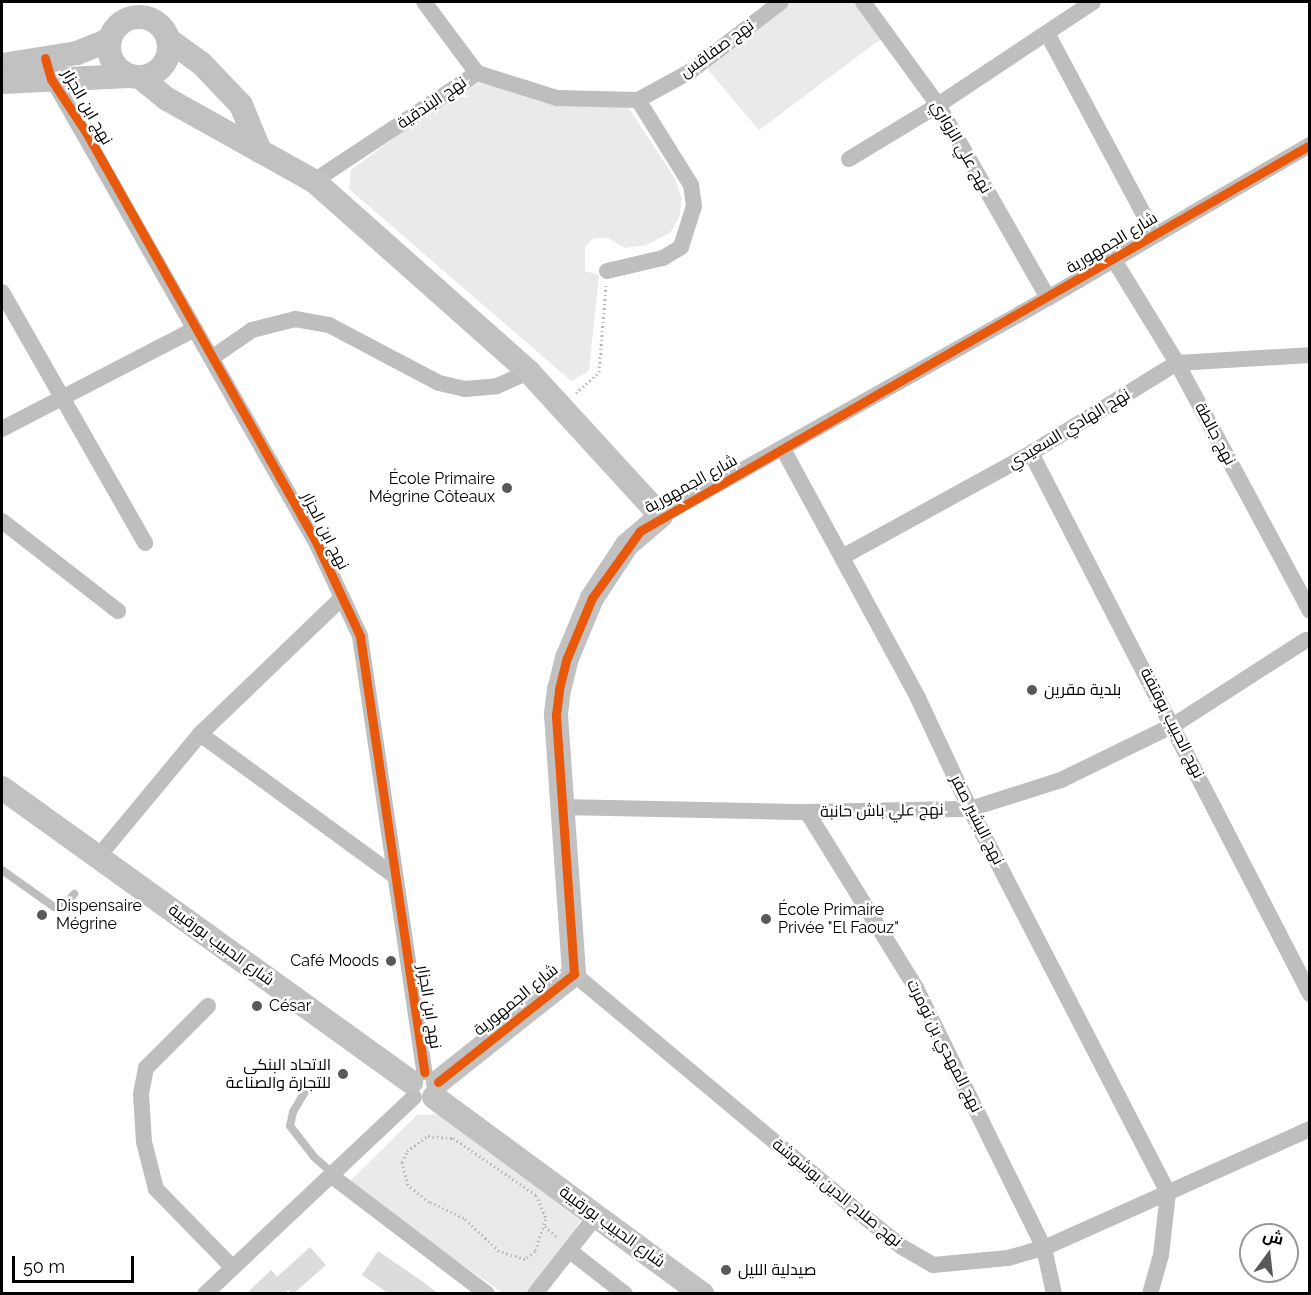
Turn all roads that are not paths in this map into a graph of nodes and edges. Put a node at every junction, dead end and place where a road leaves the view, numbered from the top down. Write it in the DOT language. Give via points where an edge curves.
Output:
graph roads {
  1 [pos="119,2"];
  2 [pos="160,2"];
  3 [pos="424,2"];
  4 [pos="781,2"];
  5 [pos="864,2"];
  6 [pos="1093,2"];
  7 [pos="114,33"];
  8 [pos="1047,33"];
  9 [pos="166,34"];
  10 [pos="2,65"];
  11 [pos="48,69"];
  12 [pos="477,73"];
  13 [pos="136,77"];
  14 [pos="2,82"];
  15 [pos="638,100"];
  16 [pos="938,105"];
  17 [pos="1310,145"];
  18 [pos="260,151"];
  19 [pos="849,159"];
  20 [pos="314,181"];
  21 [pos="1155,235"];
  22 [pos="1114,260"];
  23 [pos="607,271"];
  24 [pos="2,292"];
  25 [pos="1048,298"];
  26 [pos="195,329"];
  27 [pos="1310,355"];
  28 [pos="213,357"];
  29 [pos="1177,363"];
  30 [pos="529,372"];
  31 [pos="63,400"];
  32 [pos="2,429"];
  33 [pos="783,449"];
  34 [pos="1031,453"];
  35 [pos="661,516"];
  36 [pos="2,521"];
  37 [pos="145,543"];
  38 [pos="844,556"];
  39 [pos="342,598"];
  40 [pos="118,611"];
  41 [pos="1310,611"];
  42 [pos="1308,639"];
  43 [pos="1174,725"];
  44 [pos="200,734"];
  45 [pos="4,796"];
  46 [pos="561,807"];
  47 [pos="970,809"];
  48 [pos="807,812"];
  49 [pos="98,857"];
  50 [pos="2,870"];
  51 [pos="395,876"];
  52 [pos="74,894"];
  53 [pos="574,974"];
  54 [pos="1310,994"];
  55 [pos="208,1006"];
  56 [pos="424,1086"];
  57 [pos="308,1087"];
  58 [pos="1305,1137"];
  59 [pos="334,1176"];
  60 [pos="1168,1193"];
  61 [pos="596,1216"];
  62 [pos="1044,1248"];
  63 [pos="570,1251"];
  64 [pos="232,1268"];
  65 [pos="205,1293"];
  66 [pos="487,1293"];
  67 [pos="535,1293"];
  68 [pos="625,1293"];
  69 [pos="702,1293"];
  70 [pos="1054,1293"];
  71 [pos="1150,1293"];
  1 -- 7 [label="street"];
  2 -- 9 [label="street"];
  3 -- 12 [label="street, نهج البندقية"];
  4 -- 15 [label="street, نهج صفاقس" via="691,71"];
  5 -- 16 [label="street, نهج علي الزواري"];
  6 -- 8 [label="street"];
  7 -- 9 [label="street" via="142,17"];
  7 -- 11 [label="street"];
  7 -- 13 [label="street" via="112,59"];
  8 -- 16 [label="street"];
  8 -- 21 [label="street"];
  9 -- 13 [label="street" via="170,53 164,65"];
  9 -- 18 [label="street" via="201,63 241,105"];
  10 -- 11 [label="street"];
  11 -- 13 [label="street"];
  11 -- 14 [label="street"];
  11 -- 26 [label="street, نهج ابن الجزار"];
  12 -- 15 [label="street" via="557,98"];
  12 -- 20 [label="street, نهج البندقية"];
  13 -- 18 [label="street" via="167,99"];
  15 -- 23 [label="street" via="691,185 694,206 681,247 663,258"];
  16 -- 19 [label="street"];
  16 -- 25 [label="street, نهج علي الزواري"];
  17 -- 21 [label="street, شارع الجمهورية"];
  18 -- 20 [label="street"];
  20 -- 30 [label="street"];
  21 -- 22 [label="street, شارع الجمهورية"];
  22 -- 25 [label="street, شارع الجمهورية"];
  22 -- 29 [label="street, نهج جالطة"];
  24 -- 31 [label="street"];
  25 -- 33 [label="street, شارع الجمهورية"];
  26 -- 28 [label="street, نهج ابن الجزار"];
  26 -- 31 [label="street"];
  27 -- 29 [label="street, نهج الهادي السعيدي"];
  28 -- 30 [label="street" via="252,330 295,319 329,325 439,383 465,389 497,386"];
  28 -- 39 [label="street, نهج ابن الجزار" via="317,544"];
  29 -- 34 [label="street, نهج الهادي السعيدي"];
  29 -- 41 [label="street, نهج جالطة"];
  30 -- 35 [label="street"];
  31 -- 32 [label="street"];
  31 -- 37 [label="street"];
  33 -- 35 [label="street, شارع الجمهورية"];
  33 -- 38 [label="street, نهج البشير صفر"];
  34 -- 38 [label="street, نهج الهادي السعيدي"];
  34 -- 43 [label="street, نهج الحبيب بوقتفة"];
  35 -- 46 [label="street, شارع الجمهورية" via="627,545 592,598 567,658 556,716"];
  36 -- 40 [label="street"];
  38 -- 47 [label="street, نهج البشير صفر"];
  39 -- 44 [label="street"];
  39 -- 51 [label="street, نهج ابن الجزار" via="360,636"];
  42 -- 43 [label="street, نهج علي باش حانبة"];
  43 -- 47 [label="street, نهج علي باش حانبة" via="1061,780"];
  43 -- 54 [label="street, نهج الحبيب بوقتفة"];
  44 -- 49 [label="street"];
  44 -- 51 [label="street"];
  45 -- 49 [label="street, شارع الحبيب بورقيبة"];
  46 -- 48 [label="street, نهج علي باش حانبة"];
  46 -- 53 [label="street, شارع الجمهورية"];
  47 -- 48 [label="street, نهج علي باش حانبة"];
  47 -- 60 [label="street, نهج البشير صفر"];
  48 -- 62 [label="street, نهج المهدي بن تومرت" via="916,988"];
  49 -- 56 [label="street, شارع الحبيب بورقيبة"];
  50 -- 52 [label="lane" via="54,907 64,906"];
  51 -- 56 [label="street, نهج ابن الجزار"];
  53 -- 56 [label="street, شارع الجمهورية"];
  53 -- 62 [label="street, نهج صلاح الدين بوشوشة" via="902,1247 933,1264 1008,1258"];
  55 -- 64 [label="street" via="146,1068 141,1094 144,1142 156,1189"];
  56 -- 59 [label="street"];
  56 -- 61 [label="street, شارع الحبيب بورقيبة"];
  57 -- 59 [label="lane" via="293,1112 290,1126"];
  58 -- 60 [label="street, نهج صلاح الدين بوشوشة"];
  59 -- 64 [label="street"];
  59 -- 66 [label="street"];
  60 -- 62 [label="street, نهج صلاح الدين بوشوشة"];
  60 -- 71 [label="street" via="1161,1255"];
  61 -- 63 [label="street"];
  61 -- 69 [label="street, شارع الحبيب بورقيبة"];
  62 -- 70 [label="street, نهج المهدي بن تومرت"];
  63 -- 67 [label="street"];
  63 -- 68 [label="street"];
  64 -- 65 [label="street"];
}
